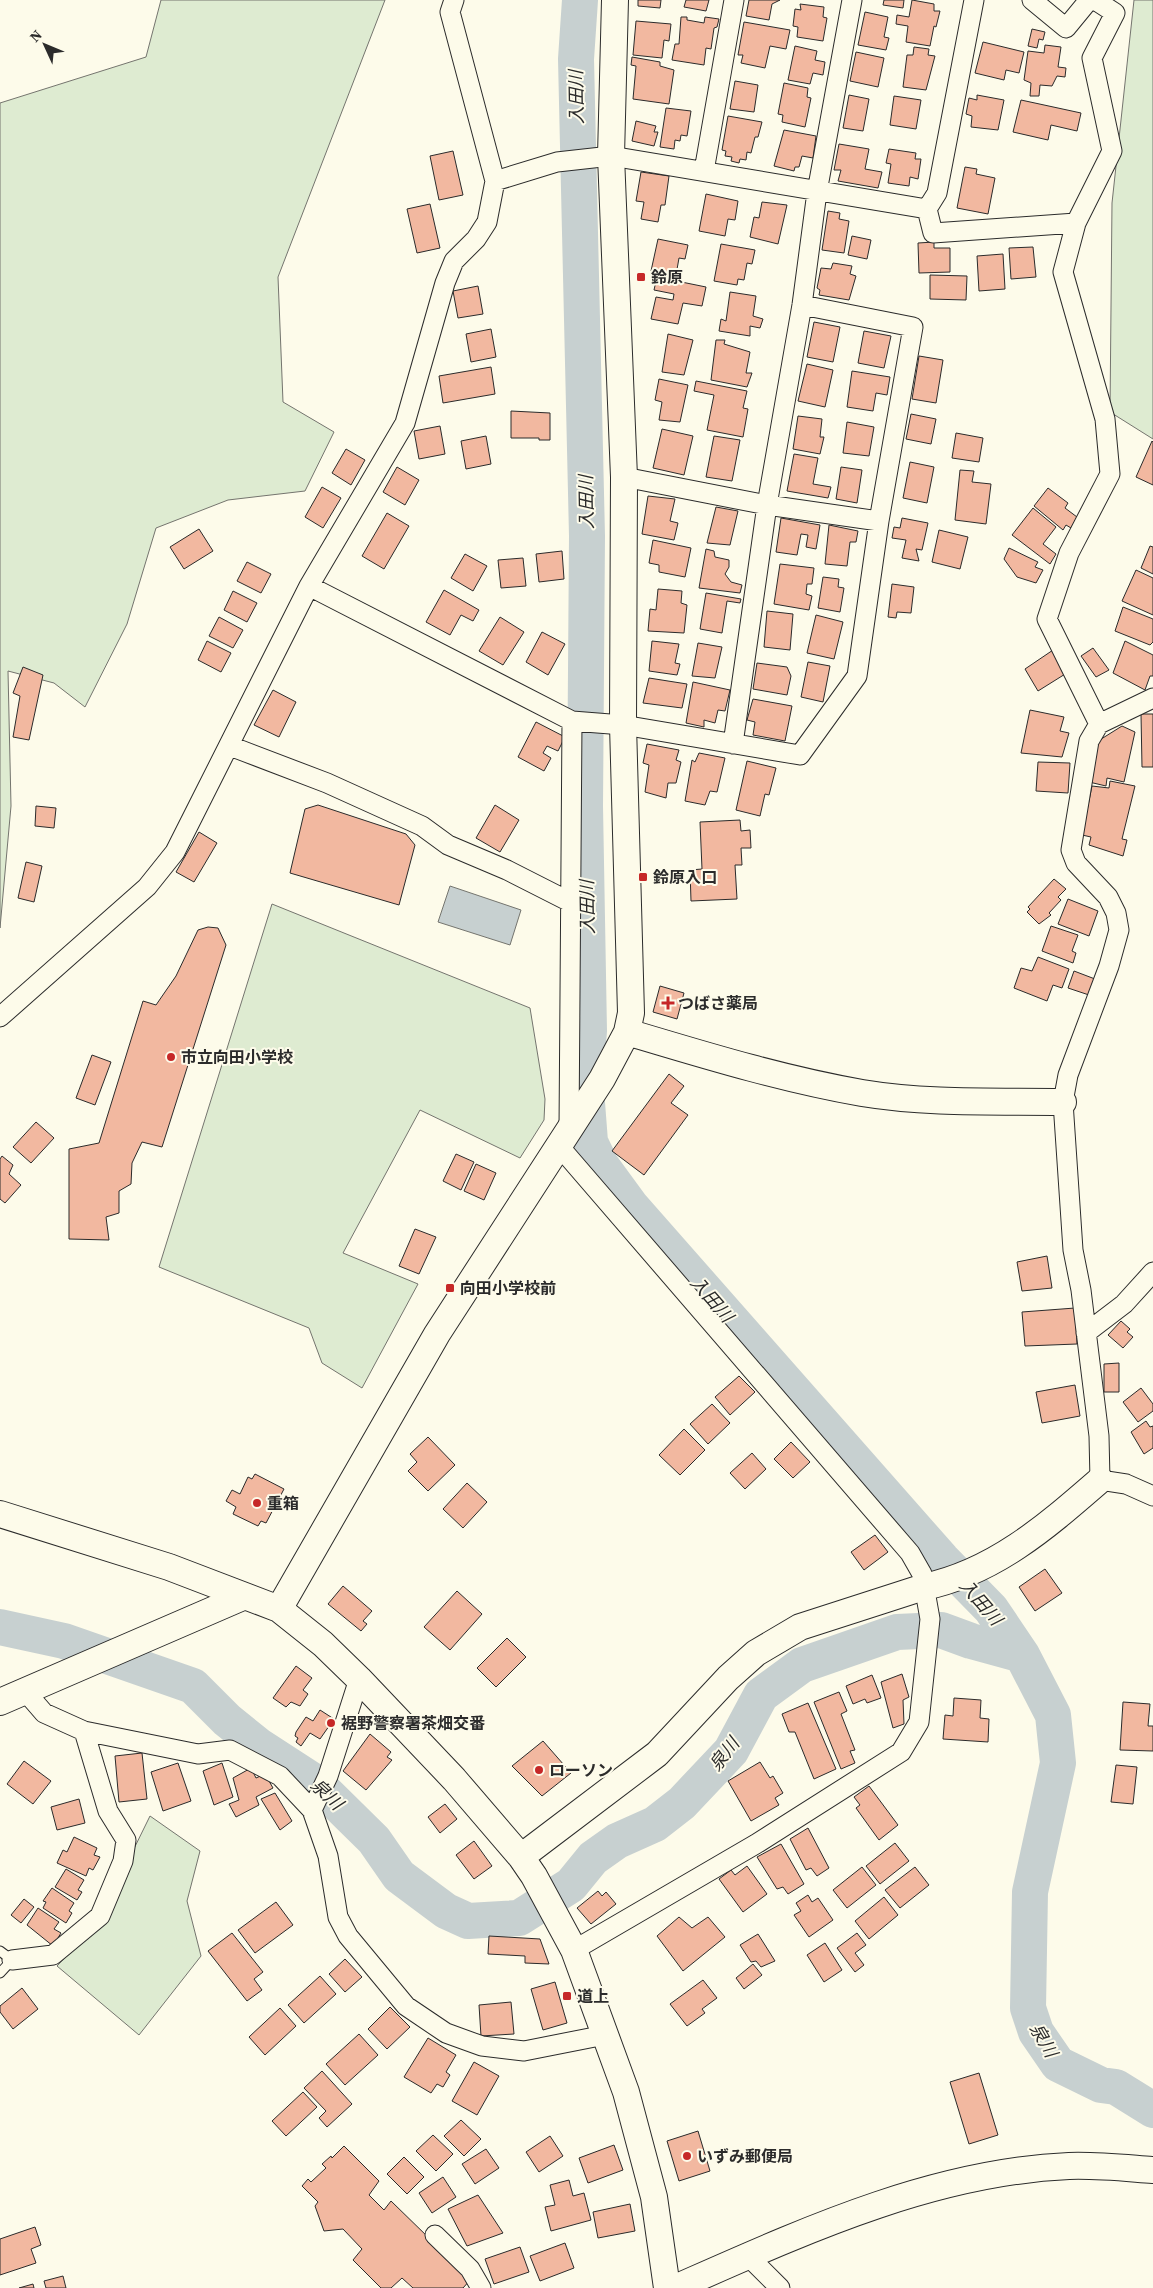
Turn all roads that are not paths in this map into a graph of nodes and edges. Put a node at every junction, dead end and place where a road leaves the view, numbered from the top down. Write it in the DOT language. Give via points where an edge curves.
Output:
graph roads {
  1 [pos="454,0"];
  2 [pos="615,0"];
  3 [pos="734,0"];
  4 [pos="852,0"];
  5 [pos="974,0"];
  6 [pos="1032,0"];
  7 [pos="1089,0"];
  8 [pos="1095,0"];
  9 [pos="599,157"];
  10 [pos="704,172"];
  11 [pos="495,181"];
  12 [pos="817,192"];
  13 [pos="927,209"];
  14 [pos="1076,224"];
  15 [pos="802,305"];
  16 [pos="624,477"];
  17 [pos="767,505"];
  18 [pos="880,521"];
  19 [pos="309,586"];
  20 [pos="1153,698"];
  21 [pos="576,721"];
  22 [pos="614,724"];
  23 [pos="1099,724"];
  24 [pos="734,744"];
  25 [pos="230,746"];
  26 [pos="570,902"];
  27 [pos="0,1017"];
  28 [pos="627,1032"];
  29 [pos="1063,1102"];
  30 [pos="564,1138"];
  31 [pos="1153,1272"];
  32 [pos="1086,1333"];
  33 [pos="1100,1480"];
  34 [pos="1153,1496"];
  35 [pos="0,1514"];
  36 [pos="934,1585"];
  37 [pos="245,1596"];
  38 [pos="279,1609"];
  39 [pos="360,1679"];
  40 [pos="25,1691"];
  41 [pos="0,1702"];
  42 [pos="84,1732"];
  43 [pos="315,1805"];
  44 [pos="528,1867"];
  45 [pos="569,1940"];
  46 [pos="4,1962"];
  47 [pos="604,2035"];
  48 [pos="1153,2170"];
  49 [pos="435,2235"];
  50 [pos="748,2256"];
  51 [pos="481,2288"];
  52 [pos="667,2288"];
  53 [pos="675,2288"];
  54 [pos="780,2288"];
  1 -- 11 [label="street" via="450,12"];
  2 -- 9 [label="street"];
  3 -- 10 [label="street"];
  4 -- 12 [label="street"];
  5 -- 13 [label="street" via="937,193"];
  6 -- 7 [label="street" via="1066,28"];
  8 -- 14 [label="street" via="1116,13 1092,58 1112,151"];
  9 -- 10 [label="street"];
  9 -- 11 [label="street" via="557,162"];
  9 -- 16 [label="street"];
  10 -- 12 [label="street"];
  11 -- 19 [label="street" via="486,222 476,239 454,261 405,423"];
  12 -- 13 [label="street"];
  12 -- 15 [label="street"];
  13 -- 14 [label="street" via="934,233"];
  14 -- 23 [label="street" via="1063,272 1105,419 1110,474 1069,553 1047,619"];
  15 -- 17 [label="street"];
  15 -- 18 [label="street" via="914,327"];
  16 -- 17 [label="street"];
  16 -- 22 [label="street"];
  17 -- 18 [label="street"];
  17 -- 24 [label="street"];
  18 -- 24 [label="street" via="857,676 800,755"];
  19 -- 21 [label="street"];
  19 -- 25 [label="street"];
  20 -- 23 [label="street"];
  21 -- 22 [label="street"];
  21 -- 26 [label="street"];
  22 -- 24 [label="street"];
  22 -- 28 [label="street" via="632,991"];
  23 -- 29 [label="street" via="1089,741 1071,850 1076,863 1108,896 1119,930 1109,966 1068,1075"];
  25 -- 26 [label="street" via="327,783 413,822 448,845"];
  25 -- 27 [label="street" via="175,852 147,887"];
  26 -- 30 [label="street"];
  28 -- 29 [label="street" via="762,1072 863,1093 942,1101"];
  28 -- 30 [label="street" via="602,1079"];
  29 -- 32 [label="street" via="1073,1250"];
  30 -- 36 [label="street"];
  30 -- 38 [label="street" via="437,1334"];
  31 -- 32 [label="street" via="1124,1304"];
  32 -- 33 [label="street" via="1099,1436"];
  33 -- 34 [label="street" via="1126,1484"];
  33 -- 36 [label="street" via="1044,1530 980,1569"];
  35 -- 37 [label="street" via="169,1567"];
  36 -- 44 [label="street" via="800,1627 756,1653 657,1754"];
  36 -- 45 [label="street" via="919,1722 901,1752 756,1844"];
  37 -- 38 [label="street"];
  37 -- 40 [label="street"];
  38 -- 39 [label="street"];
  39 -- 43 [label="street"];
  39 -- 44 [label="street" via="454,1779"];
  40 -- 41 [label="street"];
  40 -- 42 [label="street" via="44,1714"];
  42 -- 43 [label="street" via="198,1754 230,1750 280,1776"];
  42 -- 46 [label="street" via="108,1812 126,1840 123,1861 100,1916 53,1955"];
  43 -- 47 [label="street" via="328,1856 338,1918 348,1936 406,2006 446,2033 482,2046 524,2051"];
  44 -- 45 [label="street"];
  45 -- 47 [label="street"];
  47 -- 52 [label="street" via="626,2092 654,2197"];
  48 -- 50 [label="street" via="1069,2166 945,2185 852,2214"];
  49 -- 51 [label="street" via="470,2269"];
  50 -- 53 [label="street"];
  50 -- 54 [label="street"];
}
